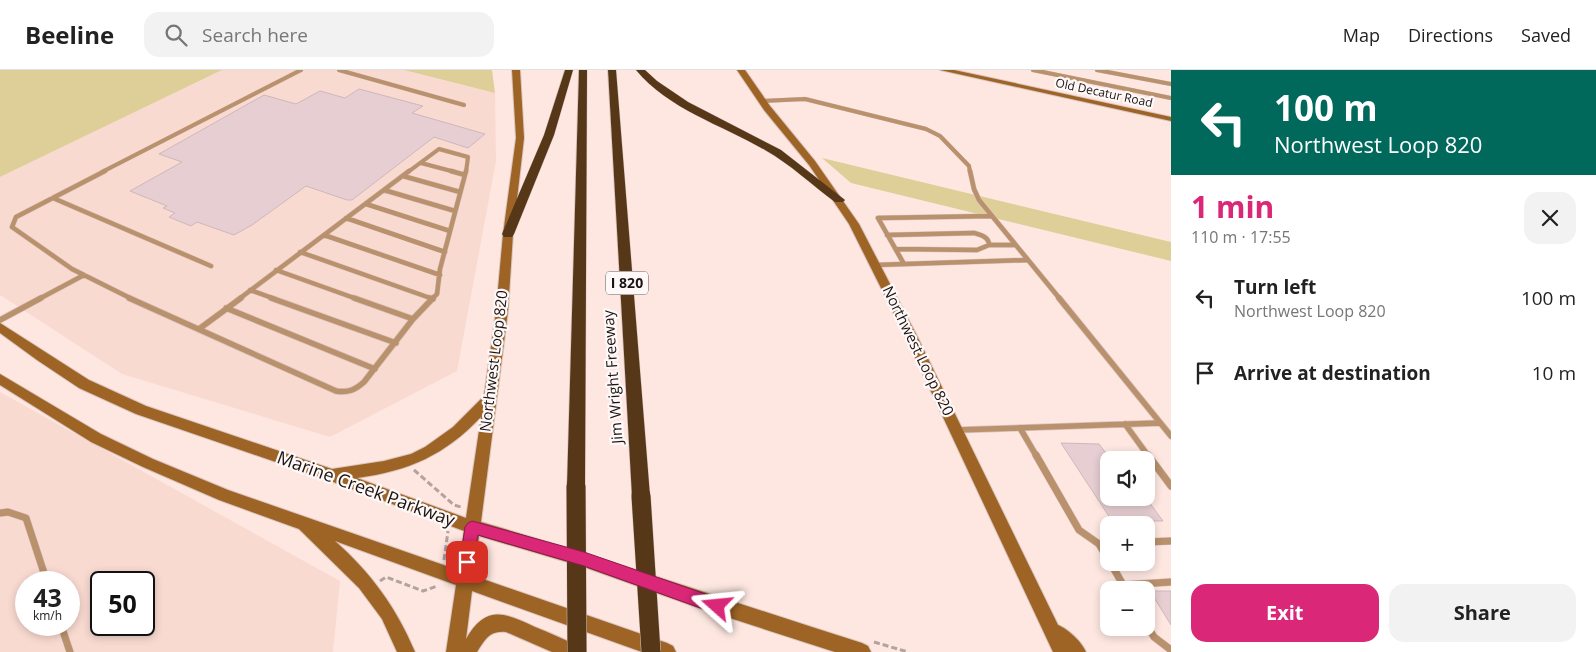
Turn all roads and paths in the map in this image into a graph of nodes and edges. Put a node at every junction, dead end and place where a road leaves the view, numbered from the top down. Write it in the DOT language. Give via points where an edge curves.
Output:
graph roads {
  1 [pos="301,70"];
  2 [pos="339,70"];
  3 [pos="516,70"];
  4 [pos="569,70"];
  5 [pos="583,70"];
  6 [pos="612,70"];
  7 [pos="640,70"];
  8 [pos="741,70"];
  9 [pos="944,70"];
  10 [pos="1033,70"];
  11 [pos="1097,70"];
  12 [pos="1171,84"];
  13 [pos="1171,98"];
  14 [pos="762,101"];
  15 [pos="464,105"];
  16 [pos="1171,119"];
  17 [pos="421,163"];
  18 [pos="465,174"];
  19 [pos="403,176"];
  20 [pos="384,190"];
  21 [pos="460,192"];
  22 [pos="53,198"];
  23 [pos="839,200"];
  24 [pos="366,204"];
  25 [pos="455,211"];
  26 [pos="992,216"];
  27 [pos="346,218"];
  28 [pos="450,231"];
  29 [pos="508,234"];
  30 [pos="324,235"];
  31 [pos="887,235"];
  32 [pos="989,245"];
  33 [pos="1016,245"];
  34 [pos="896,249"];
  35 [pos="300,252"];
  36 [pos="445,252"];
  37 [pos="1028,260"];
  38 [pos="904,264"];
  39 [pos="875,265"];
  40 [pos="211,266"];
  41 [pos="276,270"];
  42 [pos="84,275"];
  43 [pos="440,275"];
  44 [pos="250,290"];
  45 [pos="433,299"];
  46 [pos="226,308"];
  47 [pos="413,319"];
  48 [pos="0,320"];
  49 [pos="0,327"];
  50 [pos="200,329"];
  51 [pos="396,343"];
  52 [pos="375,369"];
  53 [pos="0,379"];
  54 [pos="490,398"];
  55 [pos="1160,423"];
  56 [pos="1125,424"];
  57 [pos="1020,428"];
  58 [pos="956,430"];
  59 [pos="1171,436"];
  60 [pos="412,468"];
  61 [pos="332,474"];
  62 [pos="1171,486"];
  63 [pos="454,505"];
  64 [pos="0,513"];
  65 [pos="298,520"];
  66 [pos="472,527"];
  67 [pos="448,534"];
  68 [pos="1171,541"];
  69 [pos="1155,542"];
  70 [pos="1099,544"];
  71 [pos="445,554"];
  72 [pos="43,571"];
  73 [pos="464,579"];
  74 [pos="1171,582"];
  75 [pos="377,583"];
  76 [pos="1155,584"];
  77 [pos="440,585"];
  78 [pos="1048,624"];
  79 [pos="65,636"];
  80 [pos="1153,636"];
  81 [pos="1171,650"];
  82 [pos="70,652"];
  83 [pos="406,652"];
  84 [pos="455,652"];
  85 [pos="468,652"];
  86 [pos="572,652"];
  87 [pos="577,652"];
  88 [pos="651,652"];
  89 [pos="667,652"];
  90 [pos="862,652"];
  91 [pos="1062,652"];
  92 [pos="1076,652"];
  1 -- 22 [label="lane"];
  2 -- 15 [label="lane"];
  3 -- 29 [label="main road, Northwest Loop 820" via="520,138"];
  4 -- 29 [label="highway" via="546,142"];
  5 -- 87 [label="highway, Jim Wright Freeway, bridge" via="576,486"];
  6 -- 88 [label="highway, Jim Wright Freeway / I 820, bridge"];
  7 -- 23 [label="highway" via="664,92 695,111 770,148"];
  8 -- 14 [label="main road, Northwest Loop 820"];
  9 -- 16 [label="main road, Old Decatur Road"];
  10 -- 13 [label="lane"];
  11 -- 12 [label="lane"];
  14 -- 23 [label="main road, Northwest Loop 820"];
  14 -- 26 [label="lane" via="805,99 926,129 940,136 969,166 974,190"];
  17 -- 18 [label="lane"];
  17 -- 18 [label="lane" via="439,149 468,157"];
  17 -- 19 [label="lane"];
  18 -- 21 [label="lane"];
  19 -- 20 [label="lane"];
  19 -- 21 [label="lane"];
  20 -- 24 [label="lane"];
  20 -- 25 [label="lane"];
  21 -- 25 [label="lane"];
  22 -- 40 [label="lane"];
  22 -- 42 [label="lane" via="16,217 12,227"];
  23 -- 39 [label="main road, Northwest Loop 820"];
  24 -- 27 [label="lane"];
  24 -- 28 [label="lane"];
  25 -- 28 [label="lane"];
  26 -- 31 [label="lane" via="878,218"];
  26 -- 33 [label="lane"];
  27 -- 30 [label="lane"];
  27 -- 36 [label="lane"];
  28 -- 36 [label="lane"];
  29 -- 54 [label="main road, Northwest Loop 820"];
  30 -- 35 [label="lane"];
  30 -- 43 [label="lane"];
  31 -- 32 [label="lane" via="974,233 987,238"];
  31 -- 34 [label="lane"];
  32 -- 33 [label="lane"];
  32 -- 34 [label="lane" via="977,250"];
  33 -- 37 [label="lane"];
  34 -- 38 [label="lane"];
  35 -- 41 [label="lane"];
  35 -- 45 [label="lane"];
  36 -- 43 [label="lane"];
  37 -- 38 [label="lane"];
  37 -- 55 [label="lane"];
  38 -- 39 [label="lane"];
  39 -- 58 [label="main road, Northwest Loop 820"];
  41 -- 44 [label="lane"];
  41 -- 47 [label="lane"];
  42 -- 48 [label="lane"];
  42 -- 50 [label="lane"];
  43 -- 45 [label="lane"];
  44 -- 46 [label="lane"];
  44 -- 51 [label="lane"];
  45 -- 47 [label="lane"];
  46 -- 50 [label="lane"];
  46 -- 52 [label="lane"];
  47 -- 51 [label="lane"];
  49 -- 61 [label="main road, Marine Creek Parkway" via="84,384 141,410"];
  50 -- 52 [label="lane" via="336,391 354,390"];
  51 -- 52 [label="lane"];
  53 -- 65 [label="main road" via="96,438 148,463 224,495"];
  54 -- 61 [label="main road" via="458,431 424,454 398,466"];
  54 -- 66 [label="main road, Northwest Loop 820"];
  55 -- 56 [label="lane"];
  55 -- 59 [label="lane"];
  56 -- 57 [label="lane"];
  56 -- 62 [label="lane"];
  57 -- 58 [label="lane"];
  57 -- 70 [label="lane" via="1079,530"];
  58 -- 78 [label="main road, Northwest Loop 820"];
  60 -- 63 [label="path"];
  61 -- 66 [label="main road, Marine Creek Parkway"];
  64 -- 72 [label="lane" via="26,518"];
  65 -- 73 [label="main road"];
  65 -- 83 [label="main road" via="347,561 371,588"];
  66 -- 73 [label="main road, Northwest Loop 820"];
  66 -- 90 [label="main road, Marine Creek Parkway" via="584,559"];
  67 -- 71 [label="path"];
  68 -- 69 [label="lane"];
  73 -- 84 [label="main road, Northwest Loop 820"];
  73 -- 89 [label="main road"];
  74 -- 76 [label="lane"];
  75 -- 77 [label="path" via="386,577 423,591"];
  78 -- 91 [label="main road, Northwest Loop 820"];
  78 -- 92 [label="main road"];
  79 -- 82 [label="lane"];
  80 -- 81 [label="lane"];
  85 -- 86 [label="main road" via="487,624 496,621"];
}
